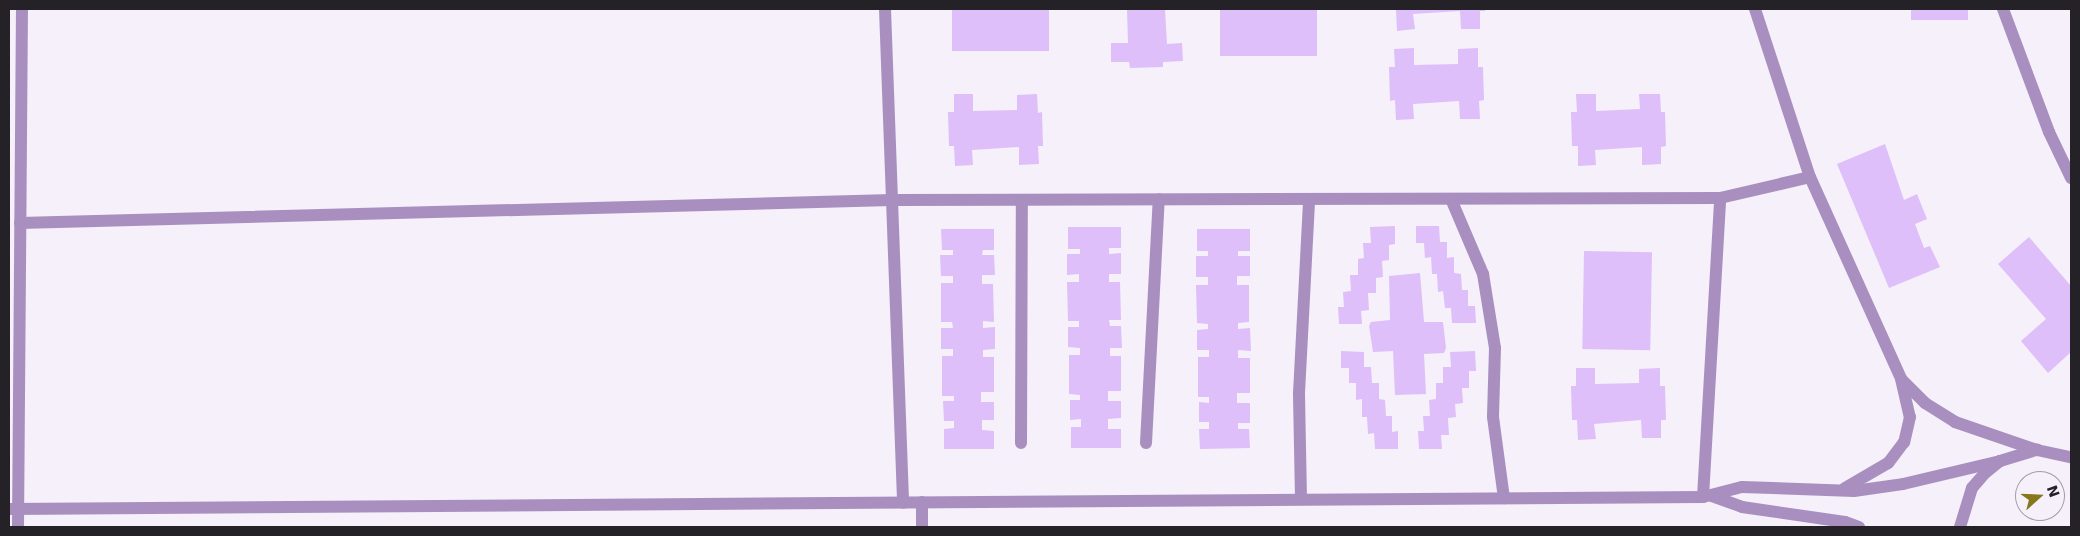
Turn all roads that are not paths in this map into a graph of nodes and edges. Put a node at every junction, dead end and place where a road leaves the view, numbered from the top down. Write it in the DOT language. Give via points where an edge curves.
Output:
graph roads {
  1 [pos="22,9"];
  2 [pos="885,9"];
  3 [pos="1755,9"];
  4 [pos="2003,9"];
  5 [pos="1810,177"];
  6 [pos="2071,178"];
  7 [pos="1720,198"];
  8 [pos="1308,199"];
  9 [pos="1451,199"];
  10 [pos="892,200"];
  11 [pos="1022,200"];
  12 [pos="1159,200"];
  13 [pos="20,223"];
  14 [pos="1901,379"];
  15 [pos="1021,442"];
  16 [pos="1146,443"];
  17 [pos="2071,447"];
  18 [pos="2038,450"];
  19 [pos="2057,452"];
  20 [pos="2071,457"];
  21 [pos="2000,461"];
  22 [pos="1837,492"];
  23 [pos="1707,496"];
  24 [pos="1504,498"];
  25 [pos="1300,500"];
  26 [pos="922,502"];
  27 [pos="903,503"];
  28 [pos="13,509"];
  29 [pos="1960,526"];
  30 [pos="18,527"];
  31 [pos="922,527"];
  32 [pos="1859,527"];
  1 -- 13 [label="street"];
  2 -- 10 [label="street"];
  3 -- 5 [label="street"];
  4 -- 6 [label="street" via="2049,132"];
  5 -- 7 [label="street"];
  5 -- 14 [label="street"];
  7 -- 9 [label="street"];
  7 -- 23 [label="street"];
  8 -- 9 [label="street"];
  8 -- 12 [label="street"];
  8 -- 25 [label="street" via="1299,393"];
  9 -- 24 [label="street" via="1483,274 1495,348 1493,417"];
  10 -- 11 [label="street"];
  10 -- 13 [label="street"];
  10 -- 27 [label="street"];
  11 -- 12 [label="street"];
  11 -- 15 [label="street"];
  12 -- 16 [label="street"];
  13 -- 28 [label="street"];
  14 -- 18 [label="street" via="1925,403 1955,422"];
  14 -- 22 [label="street" via="1910,417 1904,442 1888,463 1874,474"];
  17 -- 19 [label="street"];
  18 -- 19 [label="street"];
  18 -- 21 [label="street"];
  19 -- 20 [label="street"];
  21 -- 22 [label="street" via="1903,484"];
  21 -- 29 [label="street" via="1972,488"];
  22 -- 23 [label="street" via="1742,488"];
  23 -- 24 [label="street"];
  23 -- 32 [label="street" via="1742,507 1845,522"];
  24 -- 25 [label="street"];
  25 -- 26 [label="street"];
  26 -- 27 [label="street"];
  26 -- 31 [label="street"];
  27 -- 28 [label="street"];
  28 -- 30 [label="street"];
}
